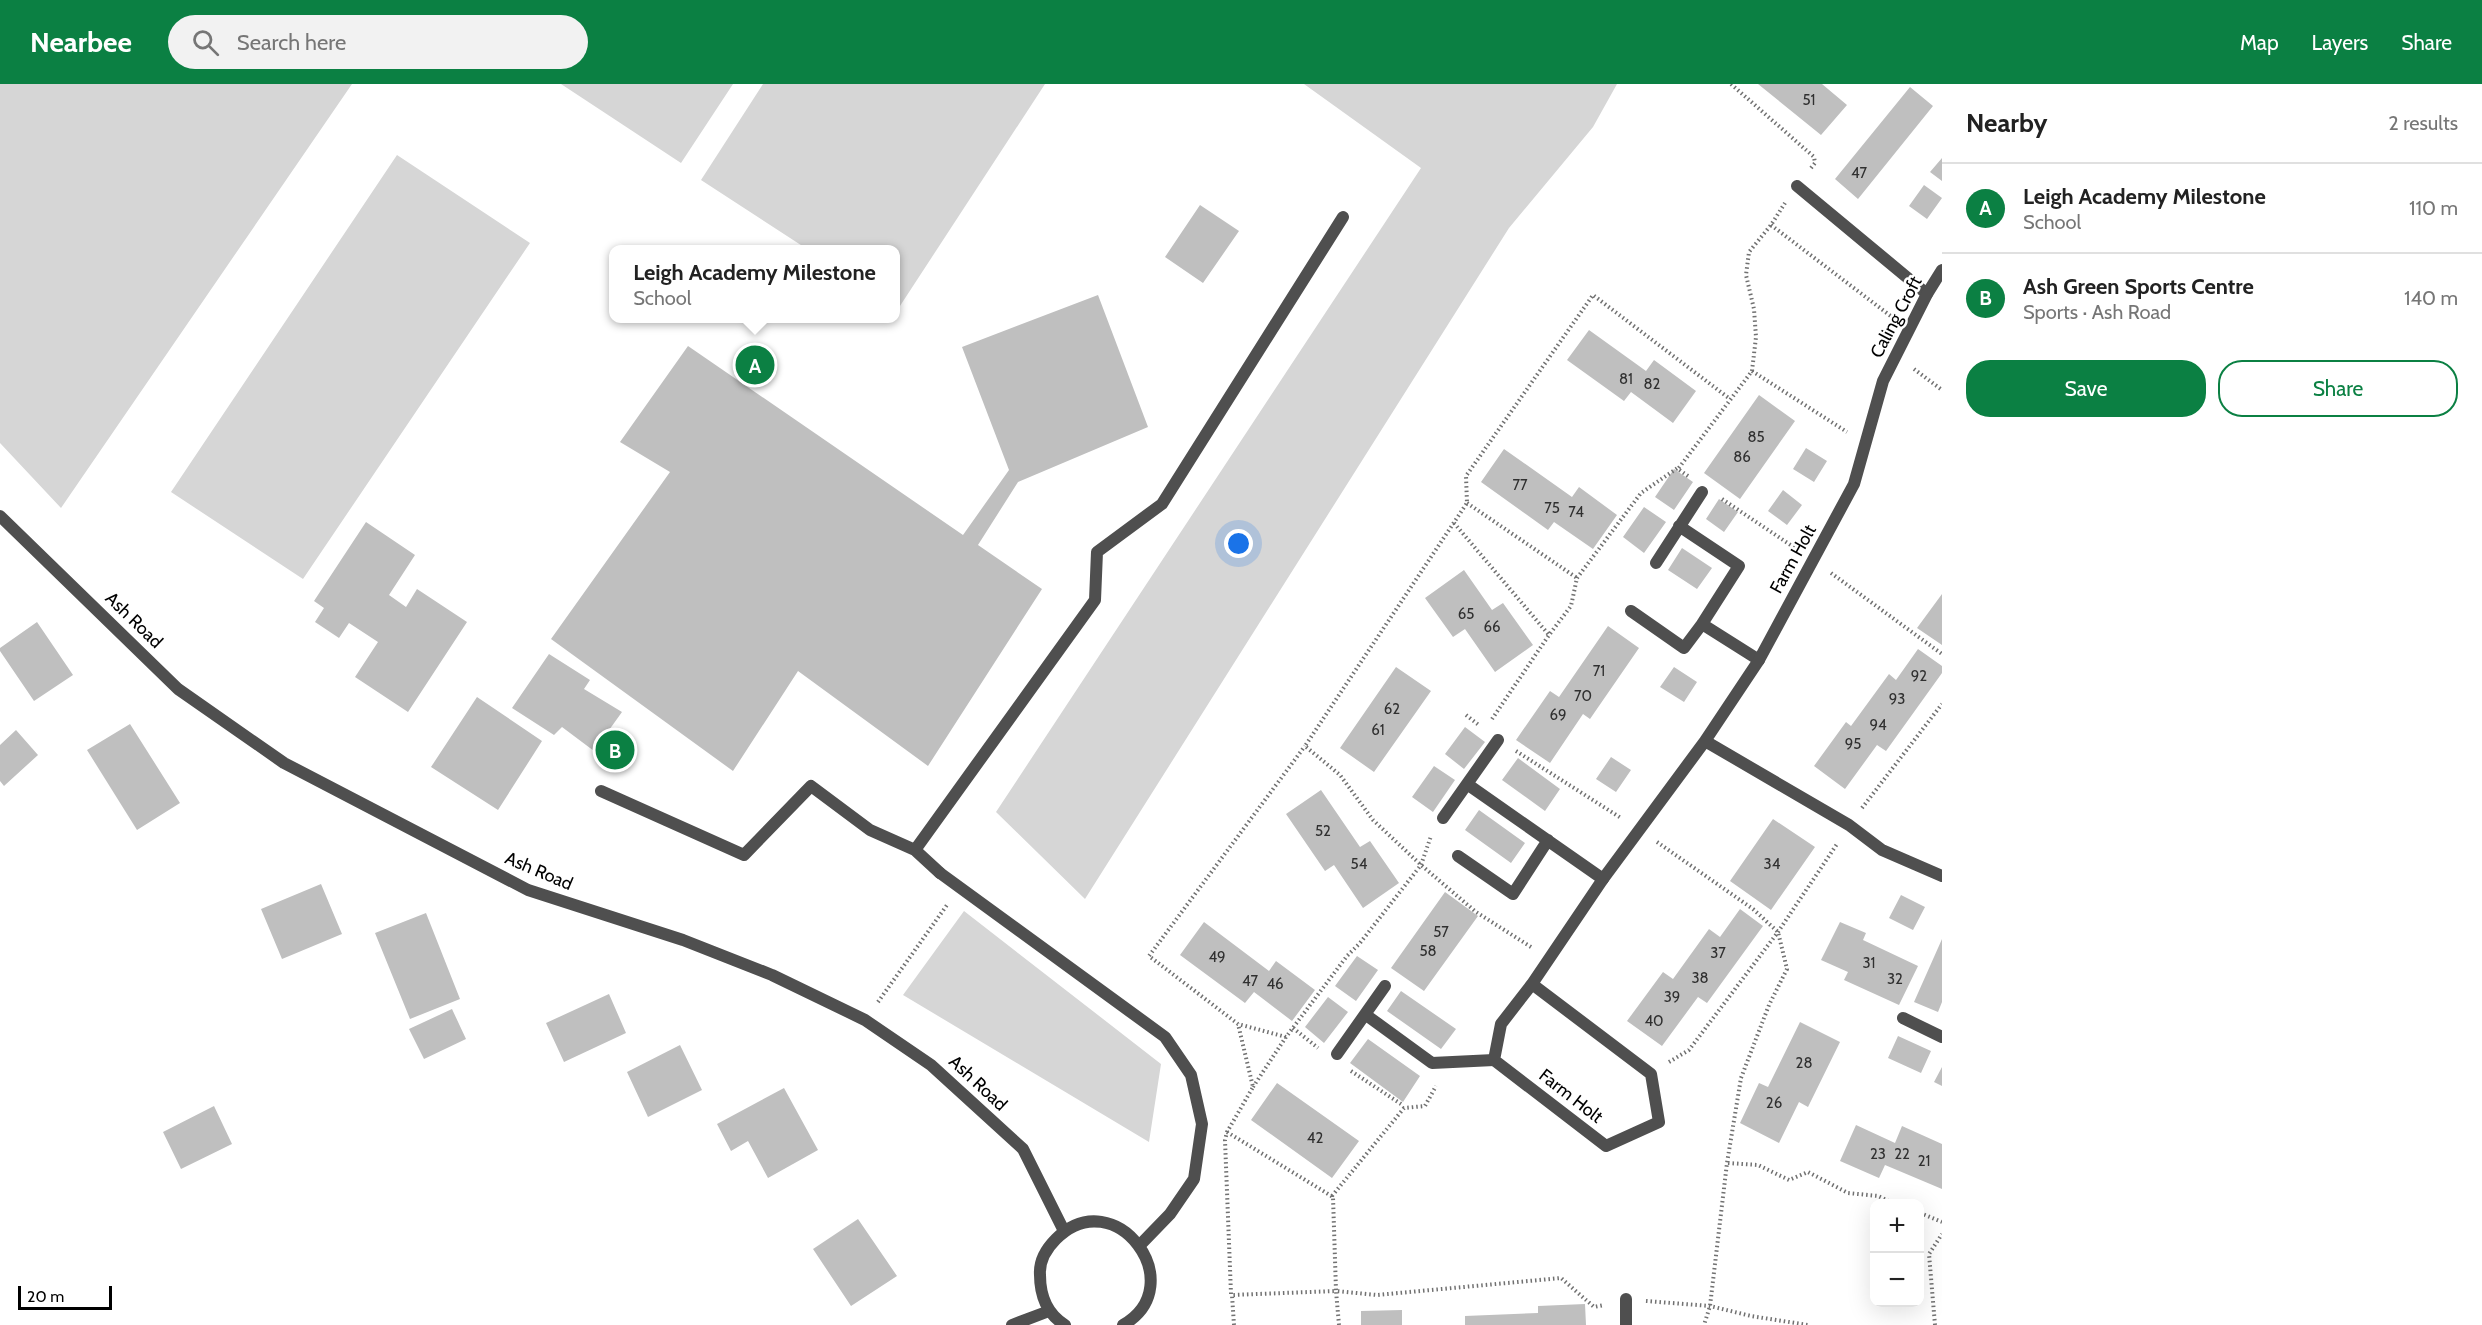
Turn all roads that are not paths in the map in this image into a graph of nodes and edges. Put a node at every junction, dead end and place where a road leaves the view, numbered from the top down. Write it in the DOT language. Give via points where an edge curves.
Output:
graph roads {
  1 [pos="1797,186"];
  2 [pos="1343,217"];
  3 [pos="1942,270"];
  4 [pos="1927,294"];
  5 [pos="1883,381"];
  6 [pos="1702,492"];
  7 [pos="0,516"];
  8 [pos="1679,526"];
  9 [pos="1656,563"];
  10 [pos="1631,611"];
  11 [pos="1702,624"];
  12 [pos="1759,660"];
  13 [pos="1498,740"];
  14 [pos="1705,741"];
  15 [pos="1467,784"];
  16 [pos="601,790"];
  17 [pos="1443,818"];
  18 [pos="1548,840"];
  19 [pos="915,850"];
  20 [pos="1458,856"];
  21 [pos="1942,876"];
  22 [pos="1603,879"];
  23 [pos="1532,984"];
  24 [pos="1385,986"];
  25 [pos="1365,1016"];
  26 [pos="1903,1018"];
  27 [pos="1942,1037"];
  28 [pos="1337,1054"];
  29 [pos="1494,1060"];
  30 [pos="1064,1231"];
  31 [pos="1140,1245"];
  32 [pos="1626,1299"];
  33 [pos="1049,1311"];
  34 [pos="1012,1325"];
  35 [pos="1065,1325"];
  36 [pos="1123,1325"];
  37 [pos="1626,1325"];
  1 -- 4 [label="street"];
  2 -- 19 [label="street" via="1162,504 1097,552 1095,600"];
  3 -- 4 [label="street, Caling Croft"];
  4 -- 5 [label="street, Caling Croft"];
  5 -- 12 [label="street, Farm Holt" via="1854,484"];
  6 -- 8 [label="street"];
  7 -- 30 [label="street, Ash Road" via="178,689 284,763 528,890 683,940 761,970 865,1020 932,1065 1023,1149"];
  8 -- 9 [label="street"];
  8 -- 11 [label="street" via="1740,566"];
  10 -- 11 [label="street" via="1684,648"];
  11 -- 12 [label="street"];
  12 -- 14 [label="street, Farm Holt"];
  13 -- 15 [label="street"];
  14 -- 21 [label="street" via="1849,825 1882,850"];
  14 -- 22 [label="street, Farm Holt"];
  15 -- 17 [label="street"];
  15 -- 18 [label="street"];
  16 -- 19 [label="street" via="744,855 811,786 870,831"];
  18 -- 20 [label="street" via="1513,894"];
  18 -- 22 [label="street"];
  19 -- 31 [label="street" via="940,873 1165,1037 1191,1075 1202,1124 1194,1179 1170,1214"];
  22 -- 23 [label="street, Farm Holt"];
  23 -- 29 [label="street, Farm Holt" via="1501,1024"];
  23 -- 29 [label="street, Farm Holt" via="1651,1074 1659,1122 1606,1146"];
  24 -- 25 [label="street"];
  25 -- 28 [label="street"];
  25 -- 29 [label="street" via="1432,1063"];
  26 -- 27 [label="street"];
  30 -- 31 [label="street" via="1084,1223 1105,1222 1125,1230"];
  30 -- 33 [label="street" via="1048,1247 1039,1268 1040,1290"];
  31 -- 36 [label="street" via="1148,1260 1148,1294 1141,1309"];
  32 -- 37 [label="street"];
  33 -- 34 [label="street"];
  33 -- 35 [label="street"];
}
